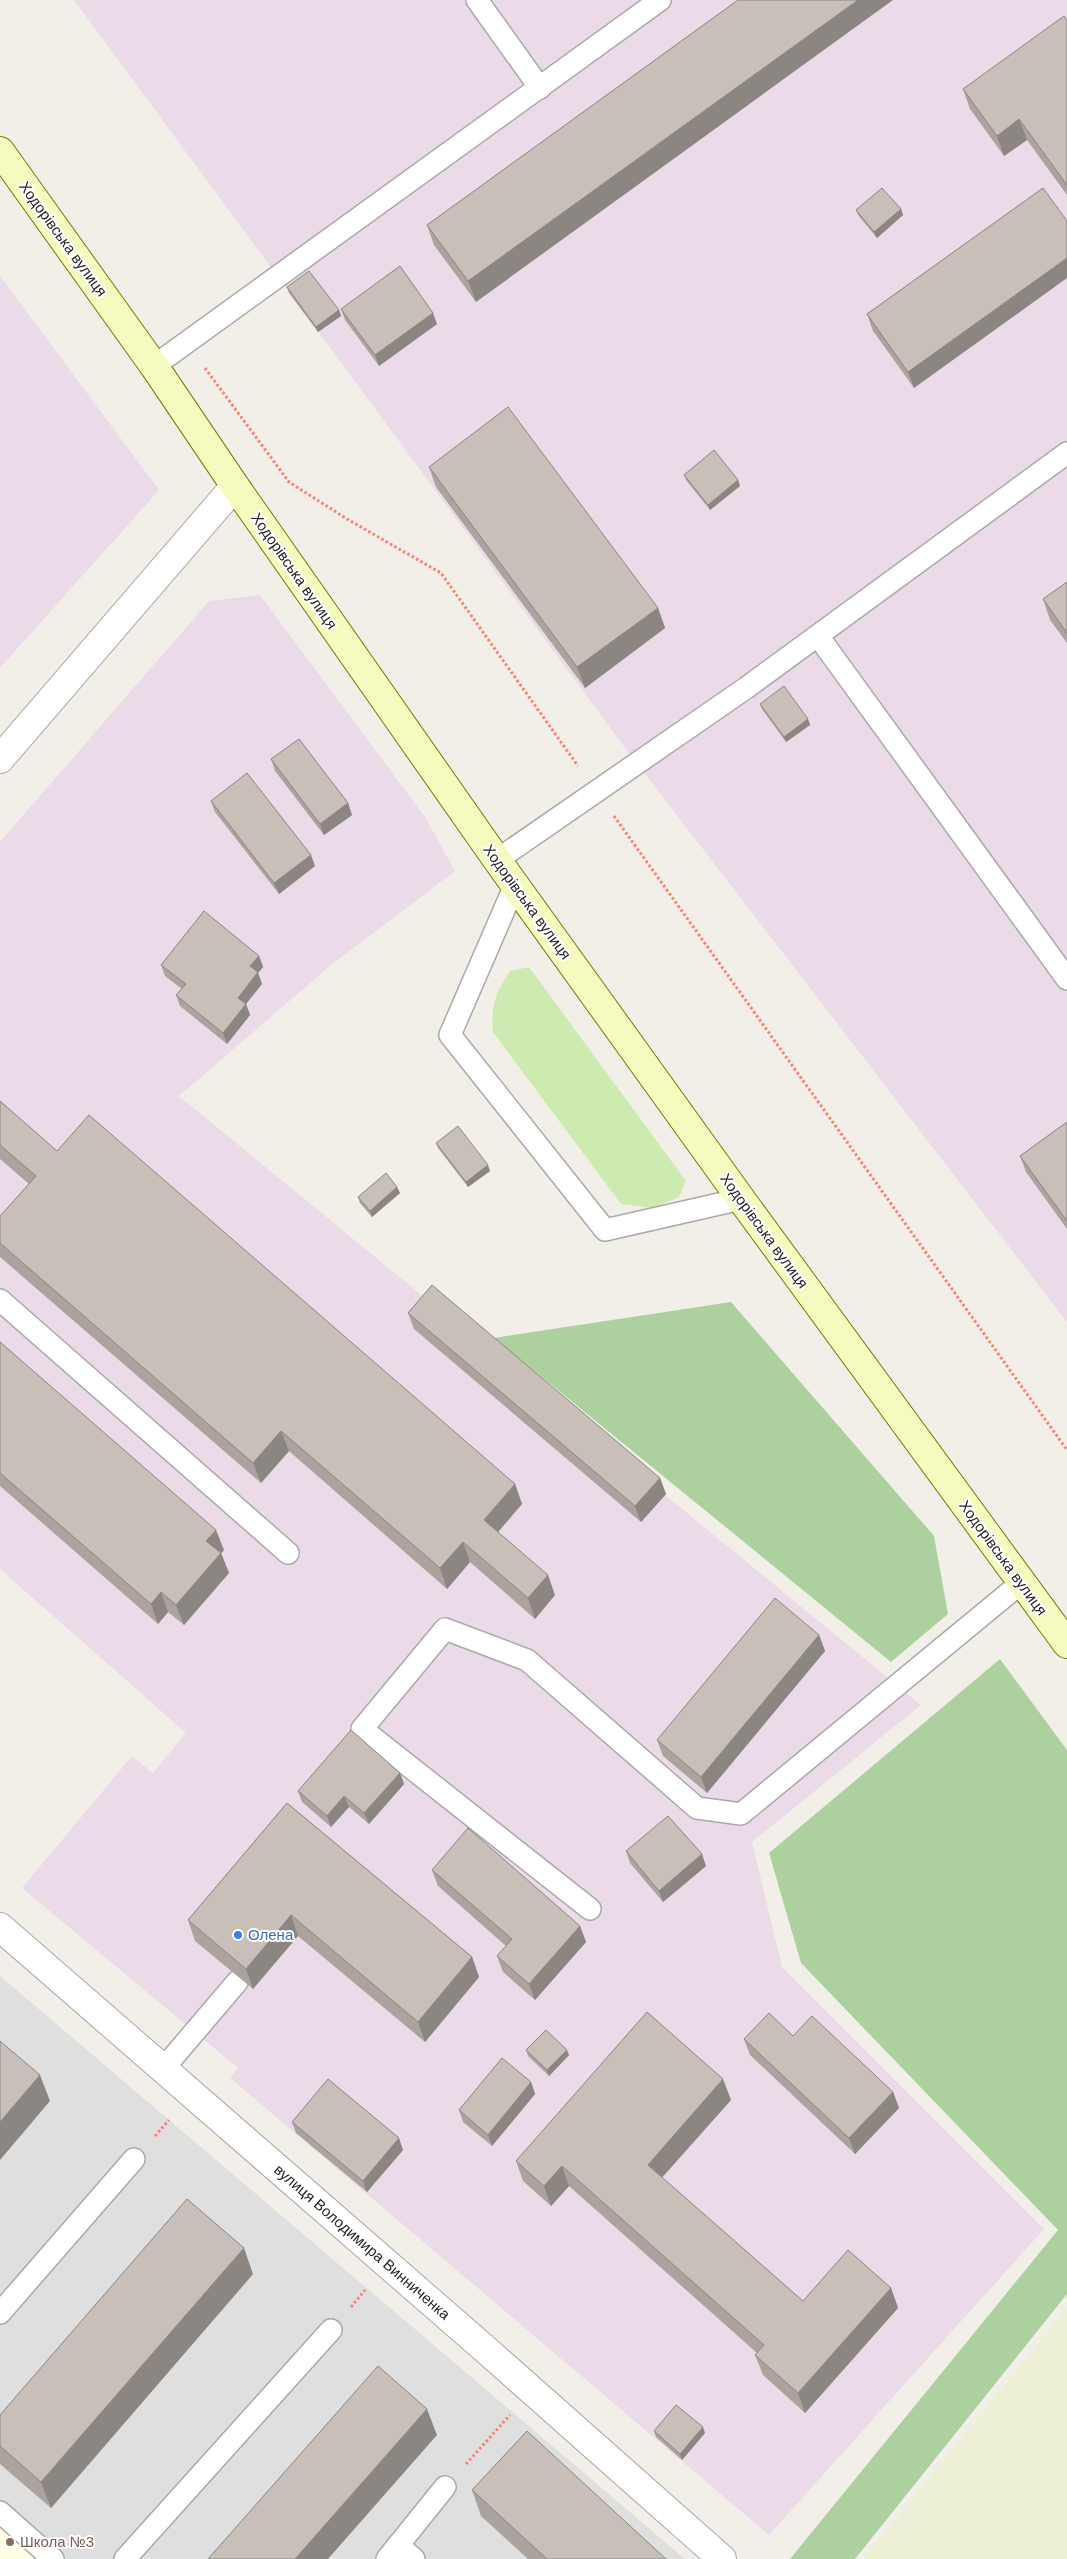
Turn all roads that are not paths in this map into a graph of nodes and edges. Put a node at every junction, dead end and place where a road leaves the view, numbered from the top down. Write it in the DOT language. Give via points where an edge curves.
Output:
graph roads {
  1 [pos="477,0"];
  2 [pos="660,0"];
  3 [pos="540,88"];
  4 [pos="0,151"];
  5 [pos="154,366"];
  6 [pos="1067,454"];
  7 [pos="235,486"];
  8 [pos="818,636"];
  9 [pos="0,759"];
  10 [pos="497,860"];
  11 [pos="515,885"];
  12 [pos="1067,978"];
  13 [pos="741,1199"];
  14 [pos="0,1300"];
  15 [pos="288,1553"];
  16 [pos="1021,1583"];
  17 [pos="1067,1644"];
  18 [pos="590,1909"];
  19 [pos="0,1927"];
  20 [pos="237,1982"];
  21 [pos="163,2069"];
  22 [pos="134,2159"];
  23 [pos="0,2313"];
  24 [pos="331,2330"];
  25 [pos="445,2487"];
  26 [pos="0,2512"];
  27 [pos="393,2552"];
  28 [pos="53,2559"];
  29 [pos="125,2559"];
  30 [pos="414,2559"];
  31 [pos="722,2559"];
  1 -- 3 [label="lane"];
  2 -- 3 [label="lane"];
  3 -- 5 [label="lane"];
  4 -- 5 [label="main road, Ходорівська вулиця"];
  5 -- 7 [label="main road, Ходорівська вулиця"];
  6 -- 8 [label="lane"];
  7 -- 9 [label="street"];
  7 -- 10 [label="main road, Ходорівська вулиця"];
  8 -- 10 [label="lane"];
  8 -- 12 [label="lane"];
  10 -- 11 [label="main road, Ходорівська вулиця"];
  11 -- 13 [label="main road, Ходорівська вулиця"];
  11 -- 13 [label="lane" via="450,1035 605,1230"];
  13 -- 16 [label="main road, Ходорівська вулиця"];
  14 -- 15 [label="lane"];
  16 -- 17 [label="main road, Ходорівська вулиця"];
  16 -- 18 [label="lane" via="741,1814 697,1808 527,1660 445,1628 362,1729"];
  19 -- 21 [label="street, вулиця Володимира Винниченка"];
  20 -- 21 [label="lane"];
  21 -- 31 [label="street, вулиця Володимира Винниченка"];
  22 -- 23 [label="lane"];
  24 -- 29 [label="lane"];
  25 -- 27 [label="lane"];
  26 -- 28 [label="lane"];
  27 -- 30 [label="lane"];
}
